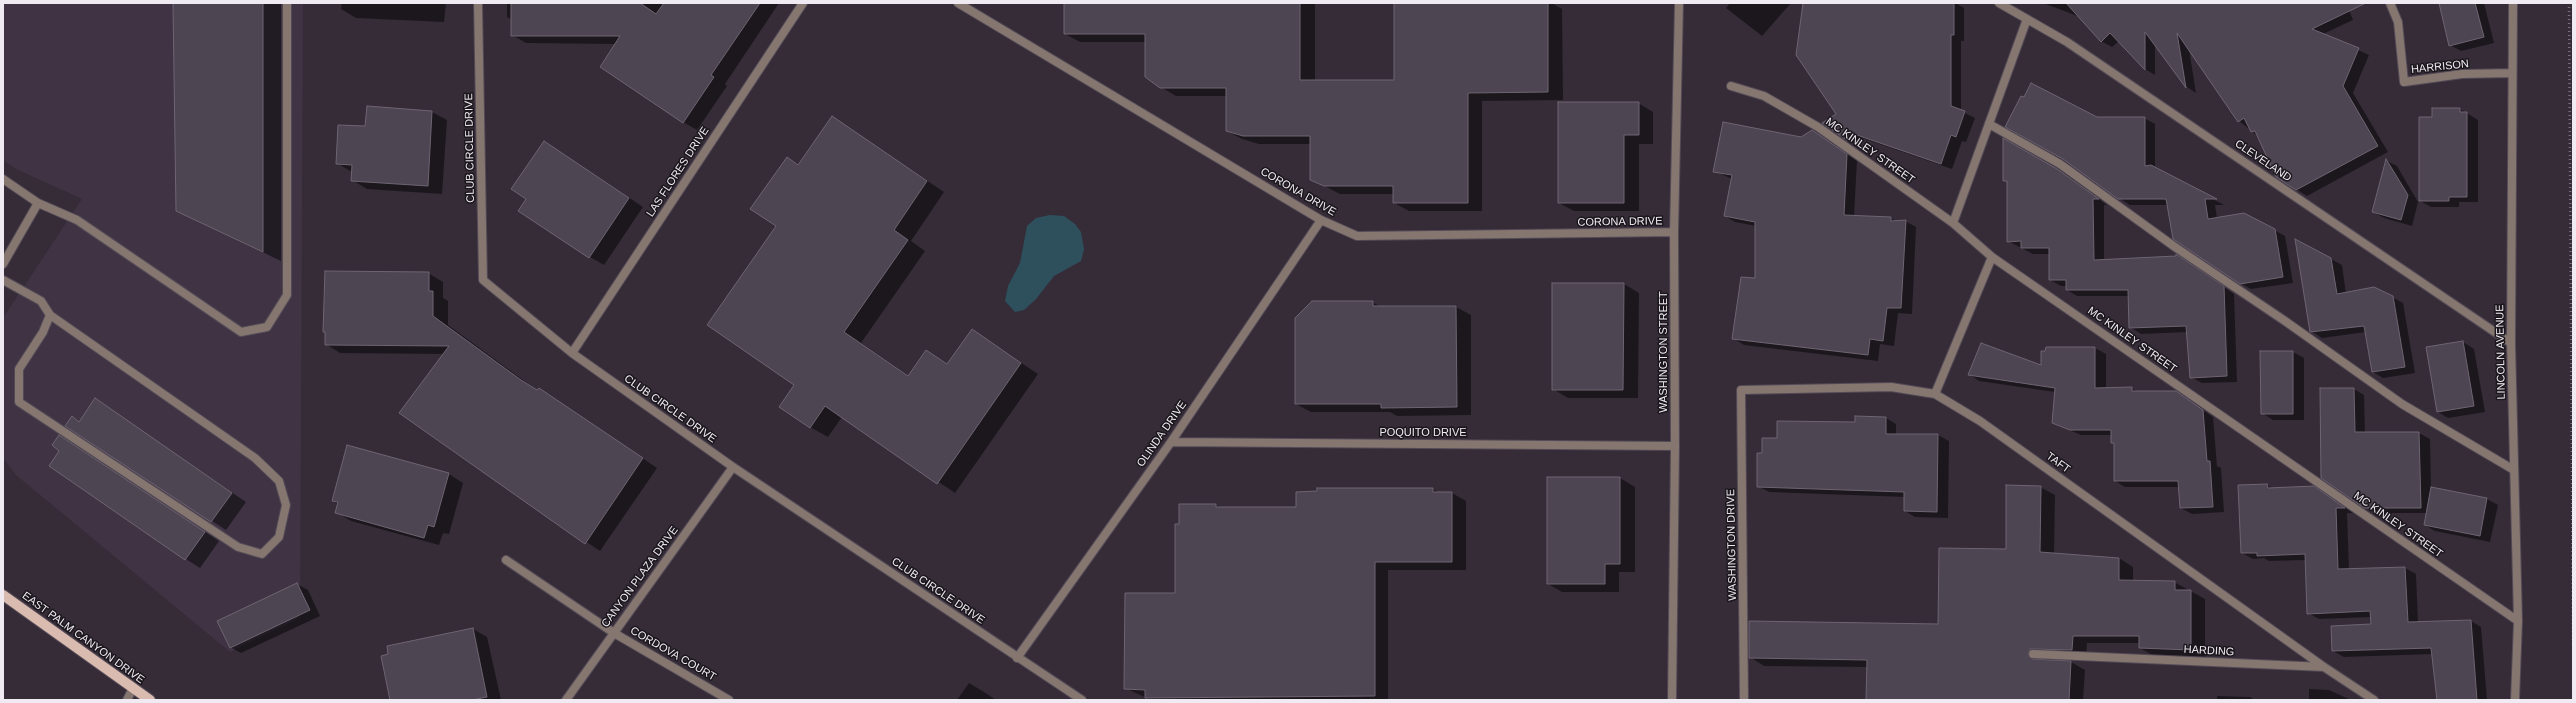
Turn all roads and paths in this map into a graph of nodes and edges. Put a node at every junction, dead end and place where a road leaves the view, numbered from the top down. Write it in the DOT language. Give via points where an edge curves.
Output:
graph roads {
  1 [pos="287,3"];
  2 [pos="478,3"];
  3 [pos="802,3"];
  4 [pos="958,3"];
  5 [pos="1678,3"];
  6 [pos="1999,3"];
  7 [pos="2390,3"];
  8 [pos="2513,3"];
  9 [pos="2568,3"];
  10 [pos="2027,19"];
  11 [pos="2512,73"];
  12 [pos="1731,86"];
  13 [pos="1990,124"];
  14 [pos="3,180"];
  15 [pos="38,203"];
  16 [pos="1321,220"];
  17 [pos="1953,223"];
  18 [pos="1674,232"];
  19 [pos="1992,257"];
  20 [pos="3,264"];
  21 [pos="3,280"];
  22 [pos="50,315"];
  23 [pos="2511,343"];
  24 [pos="572,354"];
  25 [pos="1741,390"];
  26 [pos="1935,394"];
  27 [pos="1171,442"];
  28 [pos="1676,446"];
  29 [pos="733,467"];
  30 [pos="2514,470"];
  31 [pos="506,560"];
  32 [pos="3,595"];
  33 [pos="2518,621"];
  34 [pos="614,633"];
  35 [pos="2573,646"];
  36 [pos="2034,654"];
  37 [pos="1017,658"];
  38 [pos="2324,667"];
  39 [pos="134,688"];
  40 [pos="127,700"];
  41 [pos="150,700"];
  42 [pos="566,700"];
  43 [pos="729,700"];
  44 [pos="1082,700"];
  45 [pos="1672,700"];
  46 [pos="1744,700"];
  47 [pos="2374,700"];
  48 [pos="2516,700"];
  1 -- 15 [label="street" via="287,295 268,327 241,332 77,220"];
  2 -- 24 [label="street, CLUB CIRCLE DRIVE" via="483,280"];
  3 -- 24 [label="street, LAS FLORES DRIVE"];
  4 -- 16 [label="street, CORONA DRIVE"];
  5 -- 18 [label="street, WASHINGTON STREET"];
  6 -- 10 [label="street, CLEVELAND"];
  7 -- 11 [label="street, HARRISON" via="2398,22 2404,82 2462,74"];
  8 -- 11 [label="street, LINCOLN AVENUE"];
  9 -- 35 [label="path"];
  10 -- 13 [label="street"];
  10 -- 23 [label="street, CLEVELAND" via="2073,47"];
  11 -- 23 [label="street, LINCOLN AVENUE"];
  12 -- 17 [label="street, MC KINLEY STREET" via="1764,96 1818,127"];
  13 -- 17 [label="street"];
  13 -- 30 [label="street" via="2060,164 2175,248 2285,321 2402,404"];
  14 -- 15 [label="street"];
  15 -- 20 [label="street"];
  16 -- 18 [label="street, CORONA DRIVE" via="1358,236"];
  16 -- 27 [label="street, OLINDA DRIVE"];
  17 -- 19 [label="street, MC KINLEY STREET"];
  18 -- 28 [label="street, WASHINGTON STREET"];
  19 -- 26 [label="street"];
  19 -- 33 [label="street, MC KINLEY STREET"];
  21 -- 22 [label="street" via="42,301"];
  22 -- 22 [label="street" via="255,458 279,481 286,505 279,537 262,554 238,547 19,402 19,369 44,332"];
  23 -- 30 [label="street, LINCOLN AVENUE"];
  24 -- 29 [label="street, CLUB CIRCLE DRIVE"];
  25 -- 26 [label="street, TAFT" via="1891,387"];
  25 -- 46 [label="street, WASHINGTON DRIVE"];
  26 -- 38 [label="street, TAFT" via="1980,421"];
  27 -- 28 [label="street, POQUITO DRIVE"];
  27 -- 37 [label="street, OLINDA DRIVE"];
  28 -- 45 [label="street, WASHINGTON STREET"];
  29 -- 34 [label="street, CANYON PLAZA DRIVE"];
  29 -- 37 [label="street, CLUB CIRCLE DRIVE"];
  30 -- 33 [label="street, LINCOLN AVENUE"];
  31 -- 34 [label="street, CORDOVA COURT"];
  32 -- 39 [label="main road, EAST PALM CANYON DRIVE"];
  33 -- 48 [label="street, LINCOLN AVENUE"];
  34 -- 42 [label="street, CANYON PLAZA DRIVE"];
  34 -- 43 [label="street, CORDOVA COURT"];
  36 -- 38 [label="street, HARDING"];
  37 -- 44 [label="street, CLUB CIRCLE DRIVE"];
  38 -- 47 [label="street"];
  39 -- 40 [label="street"];
  39 -- 41 [label="main road, EAST PALM CANYON DRIVE"];
}
